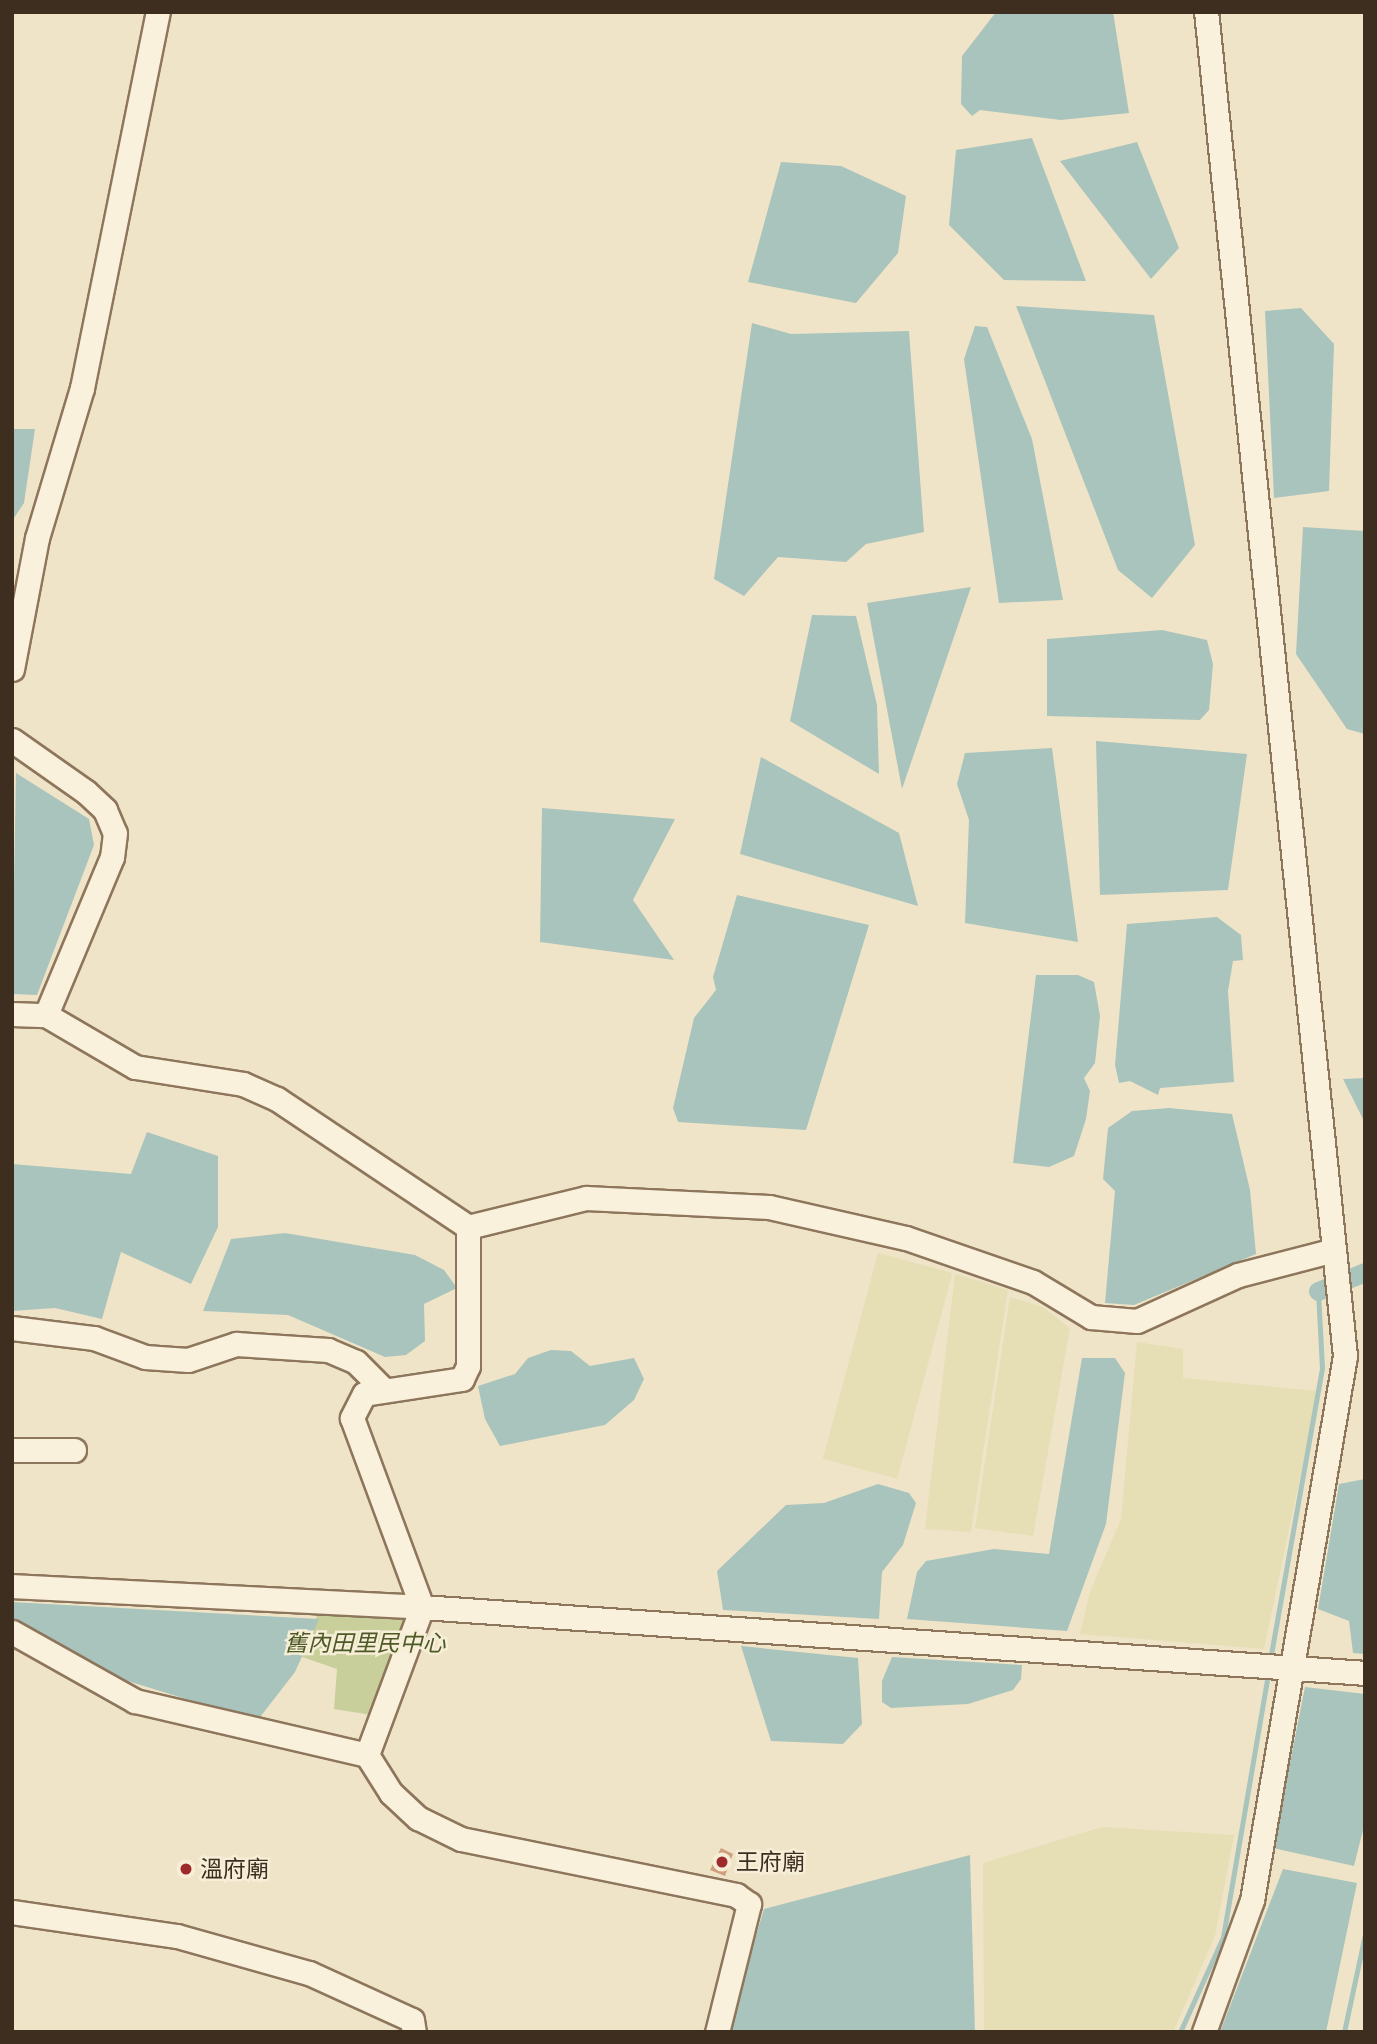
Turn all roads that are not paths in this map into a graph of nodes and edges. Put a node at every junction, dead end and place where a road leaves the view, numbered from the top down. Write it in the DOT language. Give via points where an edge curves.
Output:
graph roads {
  1 [pos="158,12"];
  2 [pos="1206,12"];
  3 [pos="12,669"];
  4 [pos="12,740"];
  5 [pos="12,1014"];
  6 [pos="46,1015"];
  7 [pos="468,1227"];
  8 [pos="1330,1251"];
  9 [pos="12,1328"];
  10 [pos="383,1389"];
  11 [pos="12,1450"];
  12 [pos="74,1450"];
  13 [pos="12,1586"];
  14 [pos="422,1607"];
  15 [pos="12,1632"];
  16 [pos="1290,1667"];
  17 [pos="1365,1673"];
  18 [pos="367,1755"];
  19 [pos="12,1912"];
  20 [pos="414,2032"];
  21 [pos="717,2032"];
  22 [pos="1205,2032"];
  1 -- 3 [label="street" via="82,388 37,538"];
  2 -- 8 [label="street"];
  4 -- 6 [label="street" via="86,792 105,810 115,833 113,857"];
  5 -- 6 [label="street"];
  6 -- 7 [label="street" via="135,1067 243,1084 277,1099"];
  7 -- 8 [label="street" via="586,1198 769,1206 906,1238 1033,1282 1091,1317 1137,1321 1238,1275"];
  7 -- 10 [label="street" via="468,1366 462,1379"];
  8 -- 16 [label="street" via="1345,1356"];
  9 -- 10 [label="street" via="94,1338 145,1357 188,1360 236,1344 328,1350 356,1362"];
  10 -- 14 [label="street" via="363,1394 352,1418"];
  11 -- 12 [label="street"];
  13 -- 14 [label="street"];
  14 -- 16 [label="street"];
  14 -- 18 [label="street"];
  15 -- 18 [label="street" via="135,1701"];
  16 -- 17 [label="street"];
  16 -- 22 [label="street" via="1252,1900"];
  18 -- 21 [label="street" via="391,1793 418,1818 461,1839 736,1895 748,1904"];
  19 -- 20 [label="street" via="177,1936 309,1973 412,2020"];
}
